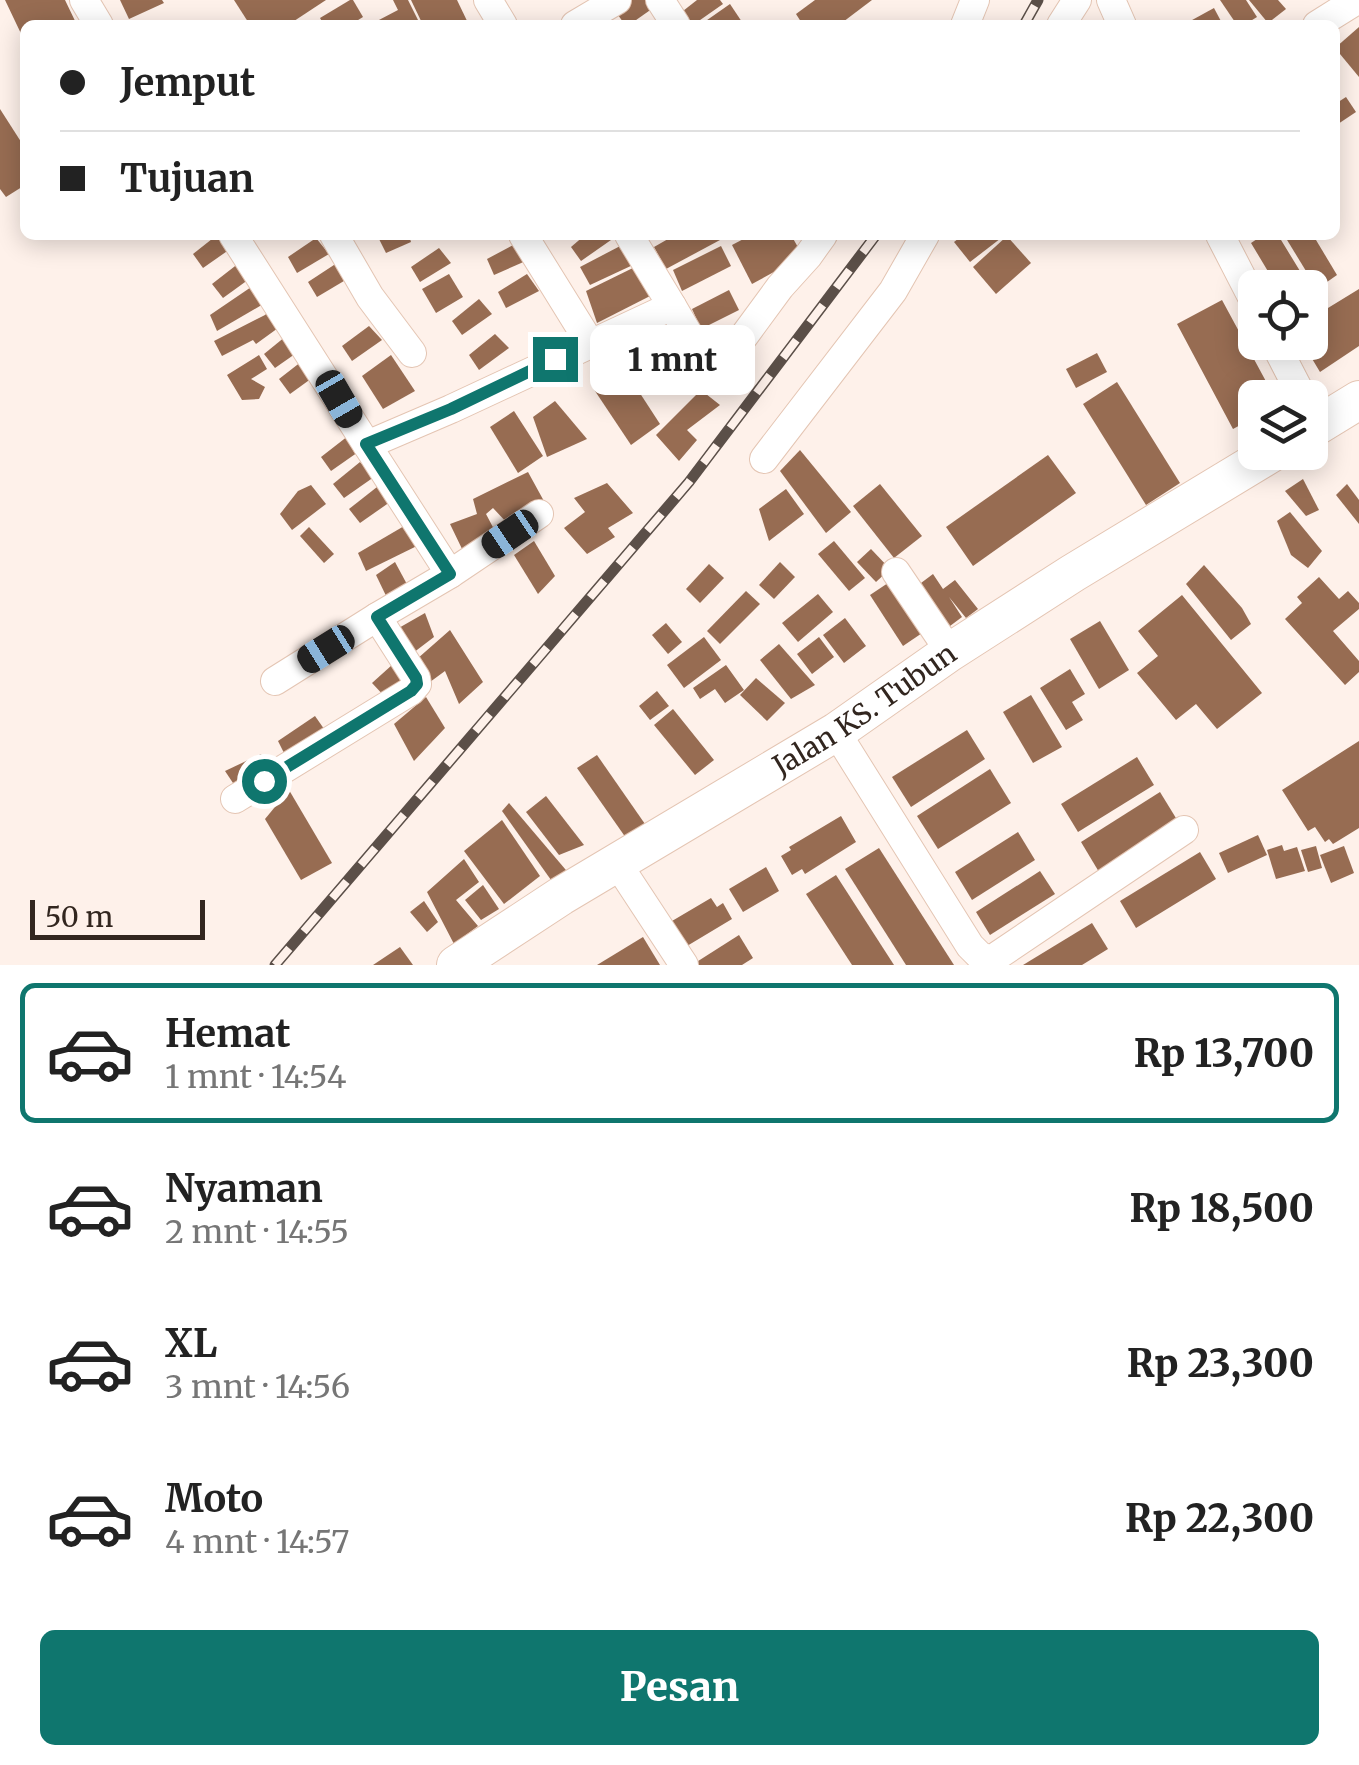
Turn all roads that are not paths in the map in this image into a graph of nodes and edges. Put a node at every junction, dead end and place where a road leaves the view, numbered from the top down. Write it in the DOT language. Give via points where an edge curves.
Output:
graph roads {
  1 [pos="617,0"];
  2 [pos="1357,0"];
  3 [pos="583,20"];
  4 [pos="1325,20"];
  5 [pos="236,240"];
  6 [pos="337,240"];
  7 [pos="525,240"];
  8 [pos="632,240"];
  9 [pos="819,240"];
  10 [pos="922,240"];
  11 [pos="1223,240"];
  12 [pos="1238,270"];
  13 [pos="672,306"];
  14 [pos="590,343"];
  15 [pos="412,353"];
  16 [pos="1359,400"];
  17 [pos="1328,410"];
  18 [pos="366,444"];
  19 [pos="764,459"];
  20 [pos="1243,470"];
  21 [pos="540,514"];
  22 [pos="896,572"];
  23 [pos="450,574"];
  24 [pos="377,617"];
  25 [pos="950,652"];
  26 [pos="275,681"];
  27 [pos="836,732"];
  28 [pos="235,800"];
  29 [pos="1184,830"];
  30 [pos="616,862"];
  31 [pos="456,965"];
  32 [pos="684,965"];
  1 -- 3 [label="street"];
  2 -- 4 [label="street"];
  5 -- 18 [label="street"];
  6 -- 15 [label="street"];
  7 -- 14 [label="street"];
  8 -- 13 [label="street"];
  9 -- 13 [label="street" via="722,366 706,362"];
  10 -- 19 [label="street" via="893,291"];
  11 -- 12 [label="street"];
  13 -- 14 [label="street"];
  14 -- 18 [label="street"];
  16 -- 17 [label="main road"];
  18 -- 23 [label="street"];
  20 -- 25 [label="main road, Jalan KS. Tubun"];
  21 -- 23 [label="street"];
  22 -- 25 [label="street"];
  23 -- 24 [label="street"];
  24 -- 26 [label="street"];
  24 -- 28 [label="street" via="417,684"];
  25 -- 27 [label="main road, Jalan KS. Tubun"];
  27 -- 29 [label="street" via="970,946 991,960"];
  27 -- 30 [label="main road, Jalan KS. Tubun"];
  30 -- 31 [label="main road, Jalan KS. Tubun"];
  30 -- 32 [label="street"];
}
